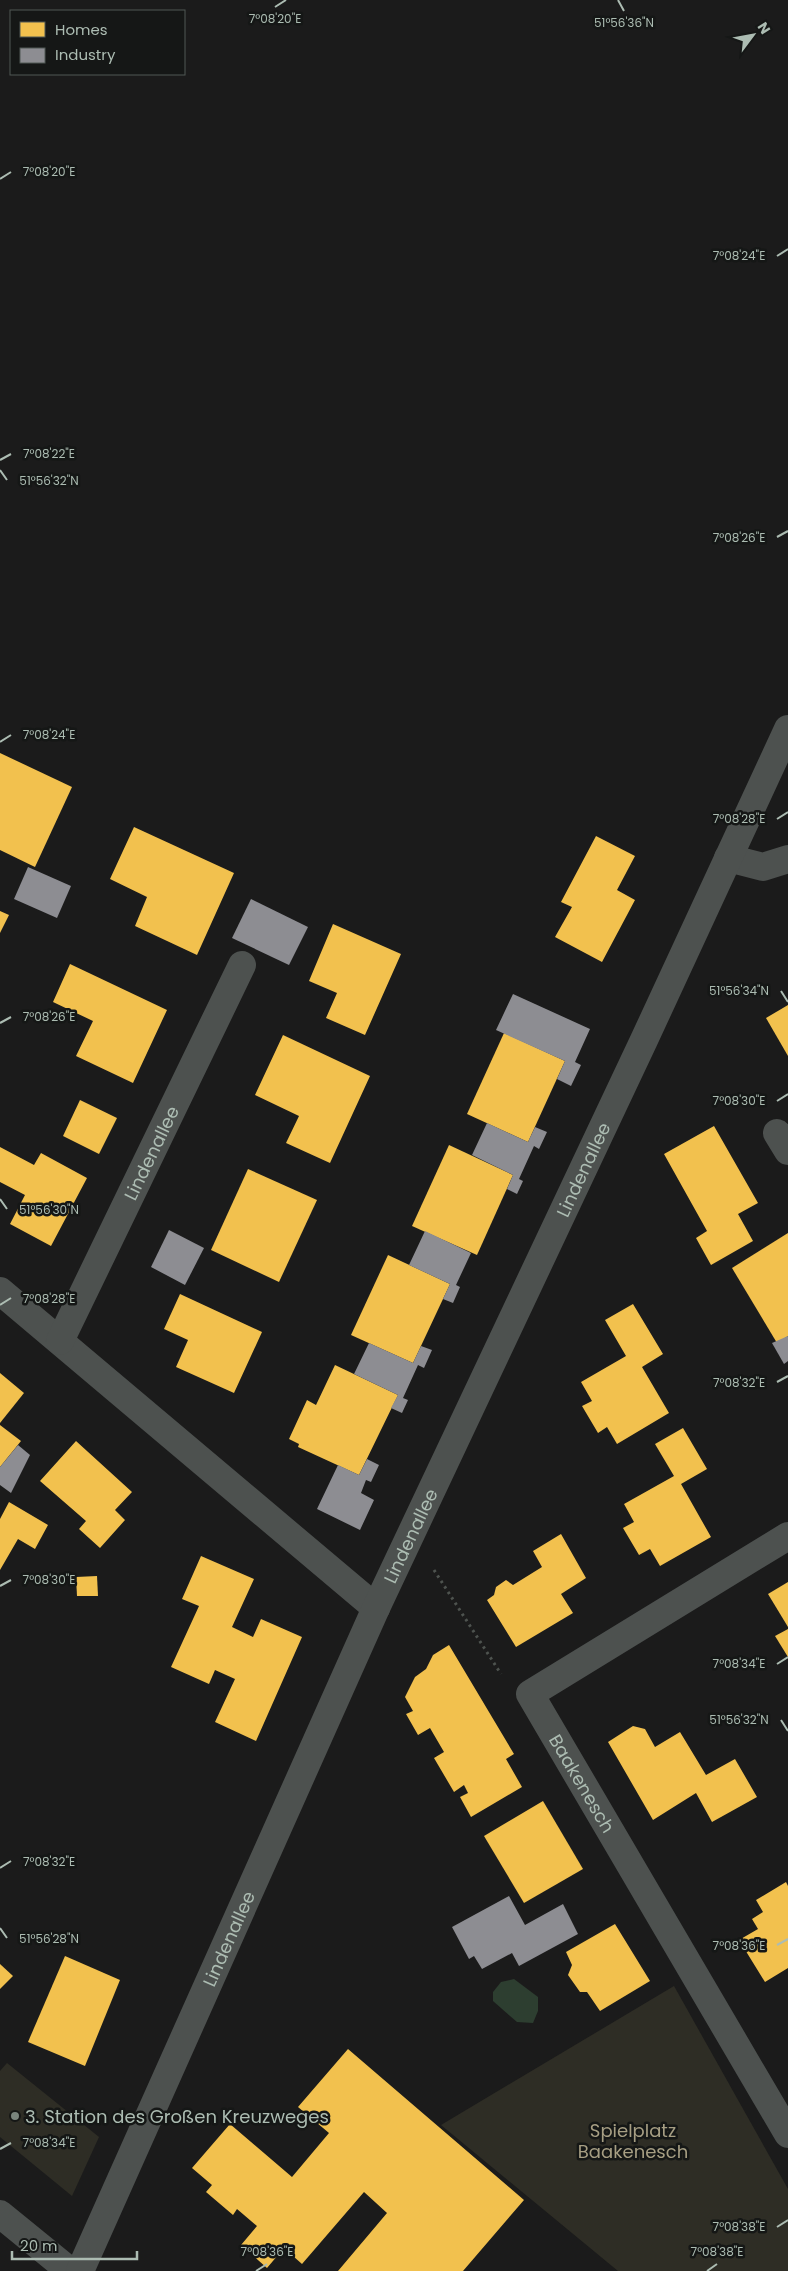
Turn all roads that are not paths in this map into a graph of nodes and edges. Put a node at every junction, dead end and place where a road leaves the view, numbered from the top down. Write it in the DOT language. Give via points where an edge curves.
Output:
graph roads {
  1 [pos="788,729"];
  2 [pos="728,858"];
  3 [pos="788,859"];
  4 [pos="242,965"];
  5 [pos="0,1291"];
  6 [pos="60,1341"];
  7 [pos="788,1536"];
  8 [pos="376,1608"];
  9 [pos="788,2134"];
  10 [pos="0,2214"];
  11 [pos="70,2271"];
  12 [pos="80,2271"];
  1 -- 2 [label="street, Lindenallee"];
  2 -- 3 [label="street" via="763,867"];
  2 -- 8 [label="street, Lindenallee"];
  4 -- 6 [label="street, Lindenallee"];
  5 -- 6 [label="street, Lindenallee"];
  6 -- 8 [label="street, Lindenallee"];
  7 -- 9 [label="street, Baakenesch" via="530,1694"];
  8 -- 12 [label="street, Lindenallee"];
  10 -- 11 [label="street"];
}
